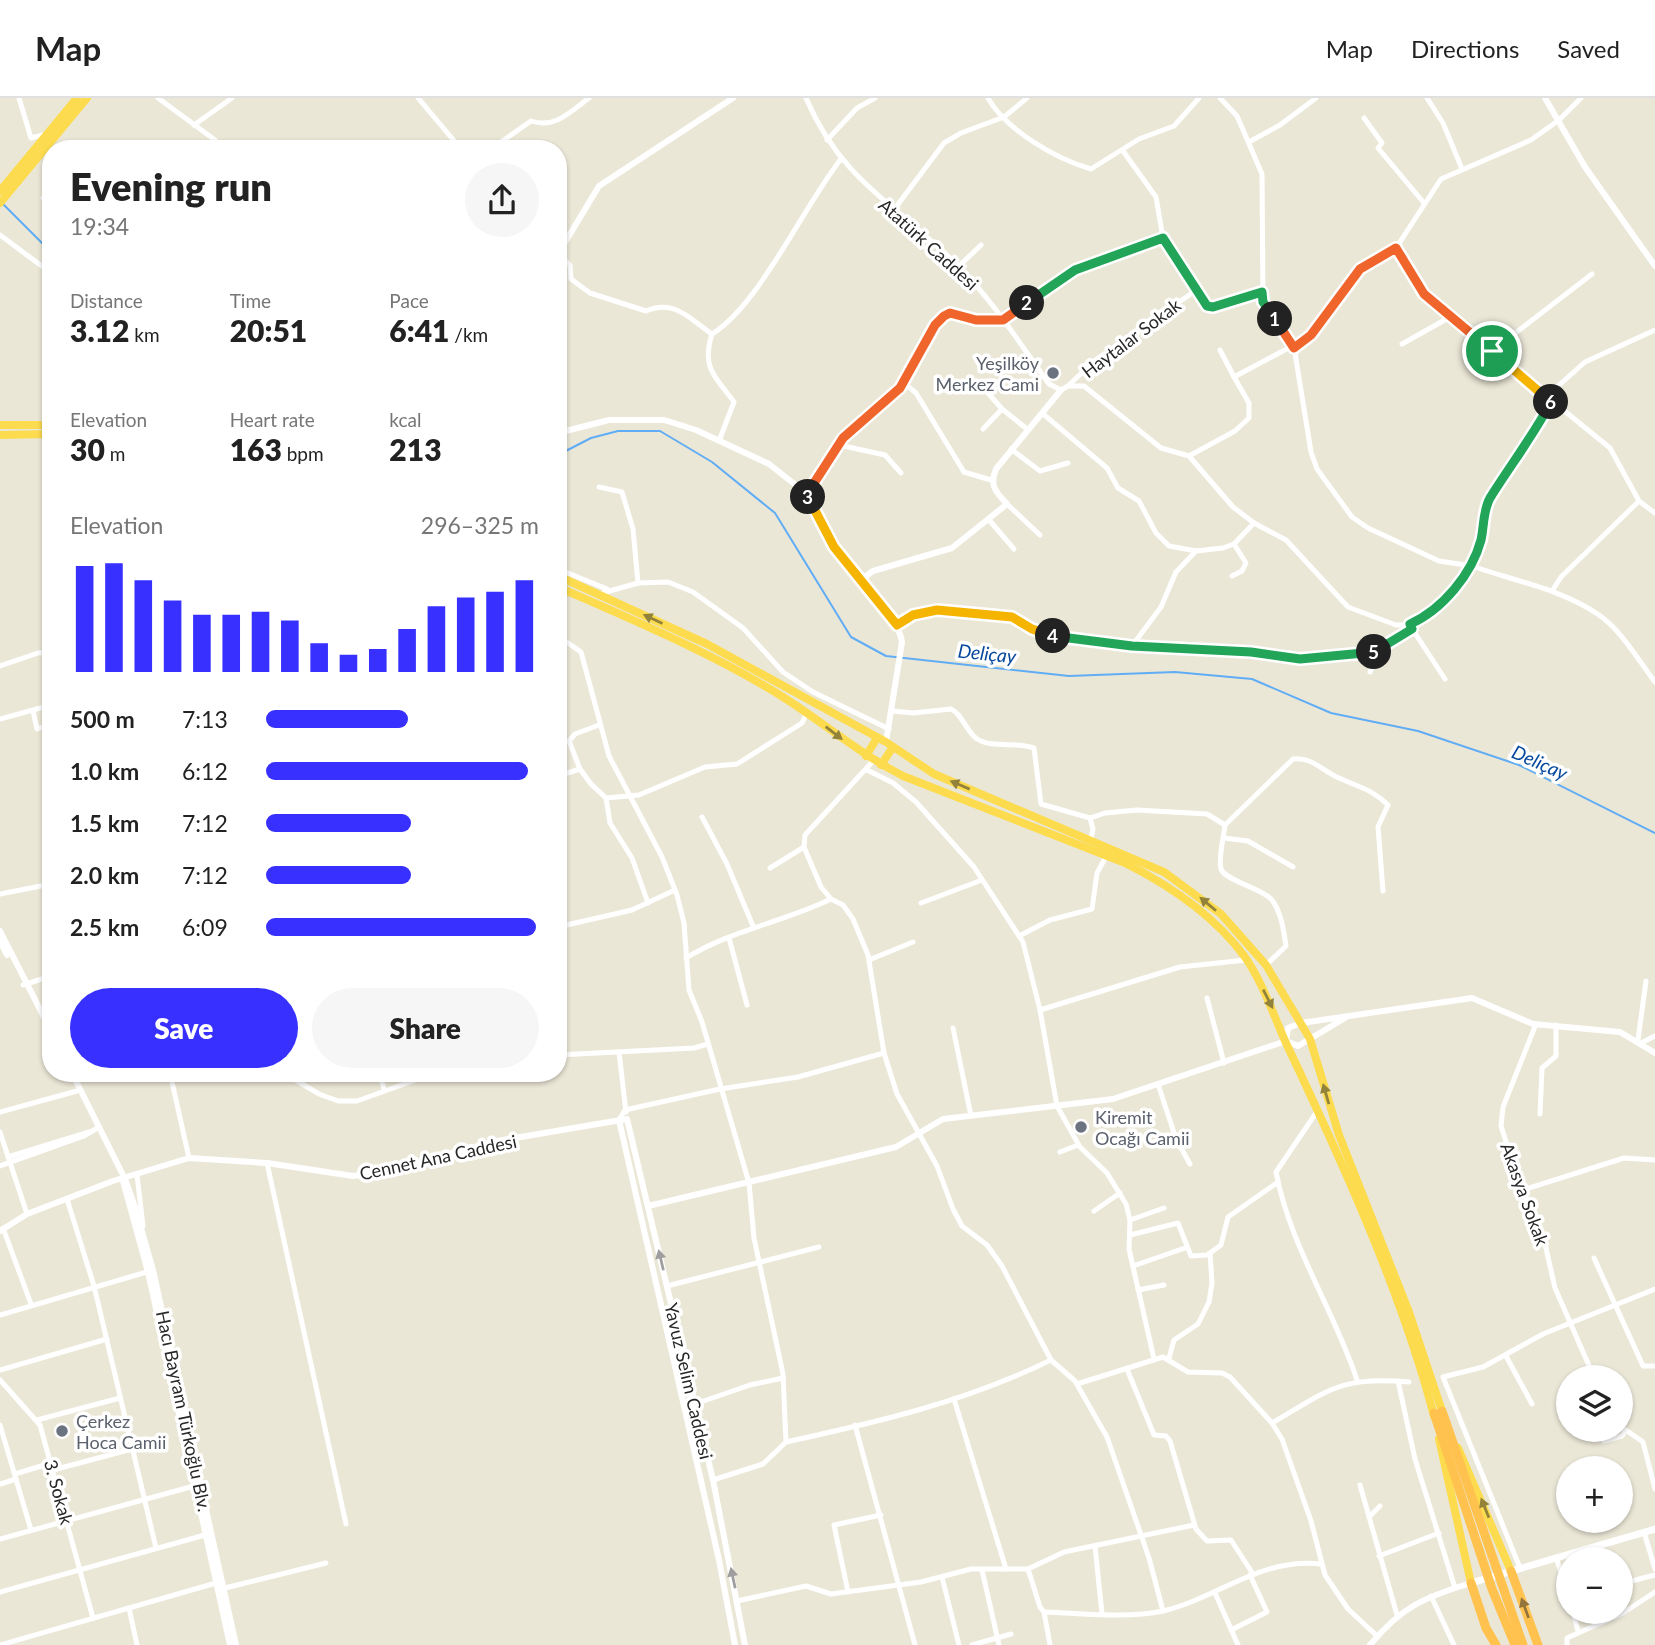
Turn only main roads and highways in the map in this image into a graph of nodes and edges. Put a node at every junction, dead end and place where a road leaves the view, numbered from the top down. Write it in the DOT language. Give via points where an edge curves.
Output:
graph roads {
  1 [pos="77,98"];
  2 [pos="87,98"];
  3 [pos="43,140"];
  4 [pos="53,140"];
  5 [pos="42,141"];
  6 [pos="42,153"];
  7 [pos="15,181"];
  8 [pos="0,191"];
  9 [pos="0,203"];
  10 [pos="0,425"];
  11 [pos="42,425"];
  12 [pos="42,434"];
  13 [pos="0,435"];
  14 [pos="567,579"];
  15 [pos="567,591"];
  16 [pos="885,742"];
  17 [pos="873,761"];
  18 [pos="1438,1412"];
  19 [pos="1655,1529"];
  20 [pos="1516,1569"];
  21 [pos="1471,1583"];
  22 [pos="1496,1587"];
  23 [pos="1496,1645"];
  24 [pos="1515,1645"];
  25 [pos="1523,1645"];
  26 [pos="1538,1645"];
  1 -- 3 [label="highway"];
  2 -- 4 [label="highway"];
  5 -- 7 [label="highway"];
  6 -- 7 [label="highway"];
  7 -- 8 [label="highway"];
  7 -- 9 [label="highway"];
  10 -- 11 [label="highway"];
  12 -- 13 [label="highway"];
  16 -- 14 [label="highway, one-way" via="707,644 603,592"];
  15 -- 17 [label="highway, one-way" via="705,653 807,713"];
  16 -- 17 [label="highway"];
  16 -- 17 [label="highway"];
  18 -- 16 [label="highway, one-way" via="1409,1312 1339,1135 1310,1039 1266,965 1221,915 1164,872 934,774"];
  17 -- 18 [label="highway, one-way" via="1107,855 1159,880 1215,924 1246,960 1318,1110"];
  20 -- 18 [label="highway, one-way"];
  18 -- 21 [label="highway"];
  18 -- 22 [label="highway"];
  19 -- 20 [label="main road"];
  20 -- 21 [label="main road"];
  26 -- 20 [label="highway, one-way"];
  21 -- 23 [label="highway"];
  22 -- 24 [label="highway"];
  22 -- 25 [label="highway"];
}
